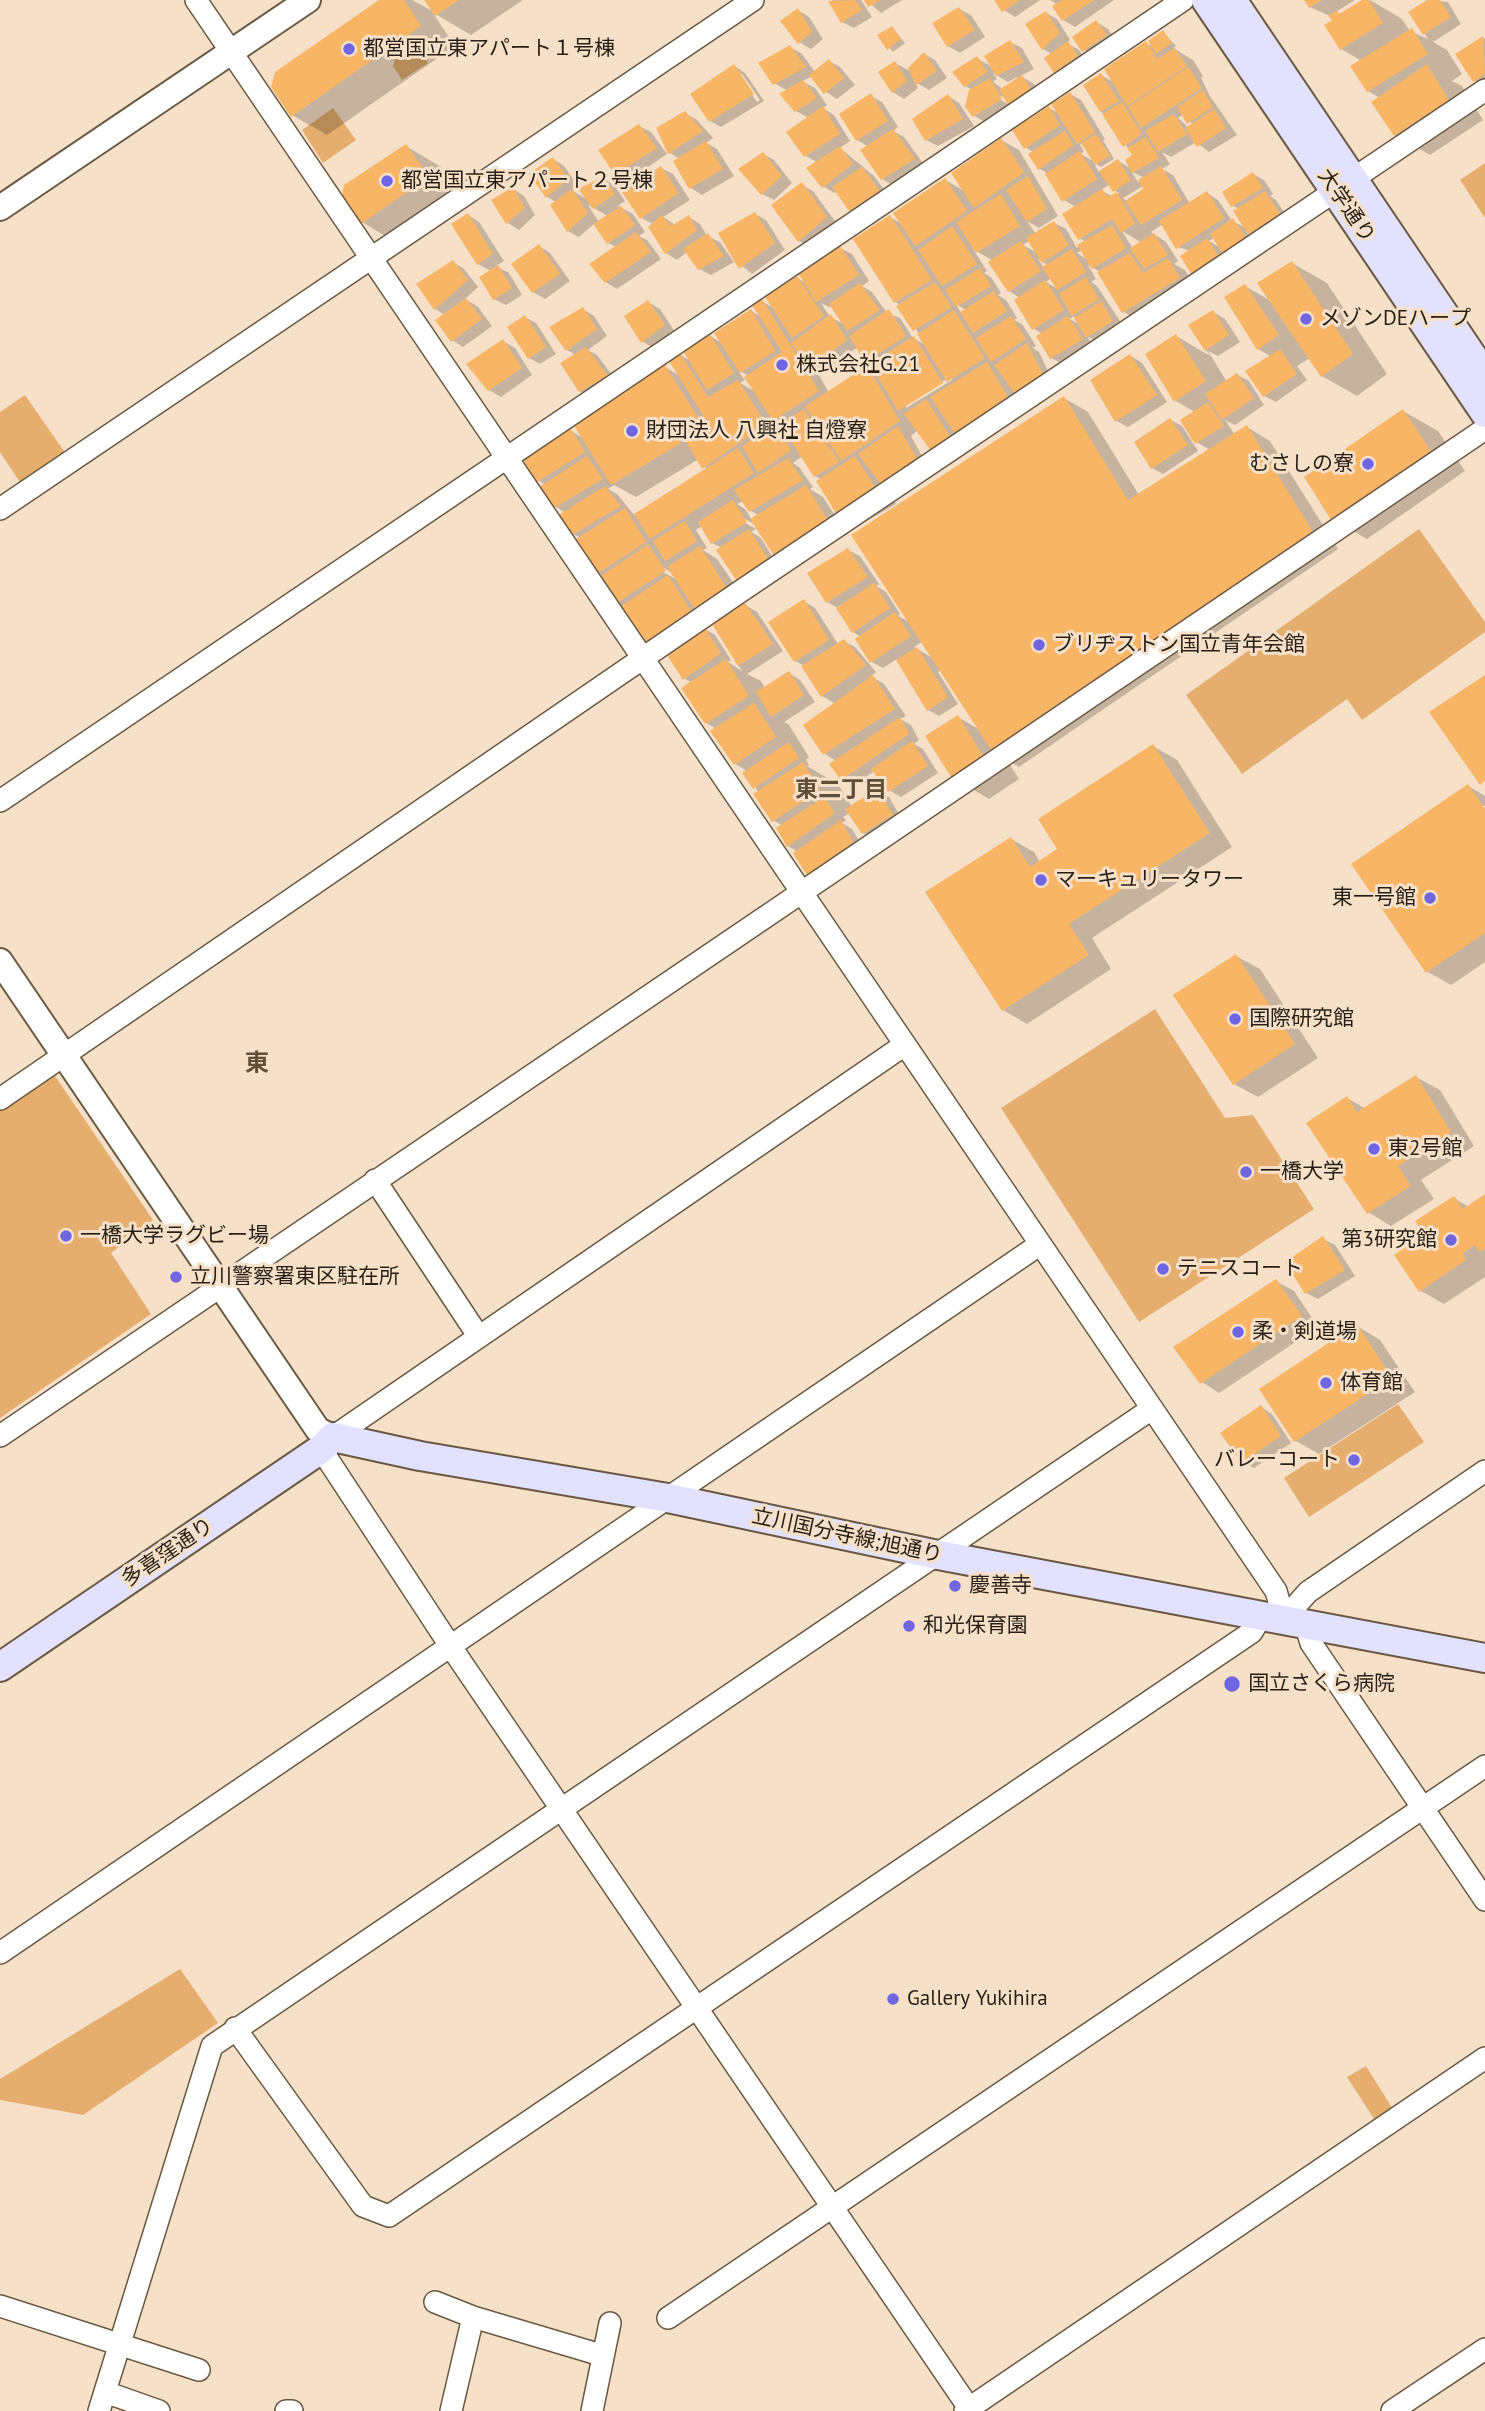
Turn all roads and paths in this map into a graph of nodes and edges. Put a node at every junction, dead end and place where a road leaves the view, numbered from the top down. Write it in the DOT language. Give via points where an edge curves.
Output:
graph roads {
  1 [pos="196,0"];
  2 [pos="308,0"];
  3 [pos="752,0"];
  4 [pos="1183,0"];
  5 [pos="1206,0"];
  6 [pos="1232,0"];
  7 [pos="231,53"];
  8 [pos="1485,90"];
  9 [pos="1344,185"];
  10 [pos="0,208"];
  11 [pos="372,258"];
  12 [pos="1485,375"];
  13 [pos="1485,413"];
  14 [pos="1485,429"];
  15 [pos="508,459"];
  16 [pos="0,509"];
  17 [pos="643,659"];
  18 [pos="0,802"];
  19 [pos="803,893"];
  20 [pos="0,961"];
  21 [pos="903,1046"];
  22 [pos="62,1054"];
  23 [pos="0,1099"];
  24 [pos="375,1180"];
  25 [pos="1039,1245"];
  26 [pos="220,1287"];
  27 [pos="479,1337"];
  28 [pos="1150,1410"];
  29 [pos="0,1436"];
  30 [pos="327,1443"];
  31 [pos="1485,1471"];
  32 [pos="668,1498"];
  33 [pos="933,1555"];
  34 [pos="1284,1619"];
  35 [pos="451,1647"];
  36 [pos="1485,1658"];
  37 [pos="0,1667"];
  38 [pos="1485,1766"];
  39 [pos="561,1807"];
  40 [pos="1423,1808"];
  41 [pos="1485,1900"];
  42 [pos="0,1953"];
  43 [pos="697,2008"];
  44 [pos="235,2028"];
  45 [pos="1485,2058"];
  46 [pos="834,2207"];
  47 [pos="435,2302"];
  48 [pos="0,2306"];
  49 [pos="473,2317"];
  50 [pos="668,2318"];
  51 [pos="610,2323"];
  52 [pos="120,2345"];
  53 [pos="1485,2349"];
  54 [pos="601,2355"];
  55 [pos="199,2371"];
  56 [pos="102,2401"];
  57 [pos="967,2409"];
  58 [pos="159,2411"];
  59 [pos="286,2411"];
  60 [pos="292,2411"];
  61 [pos="452,2411"];
  62 [pos="592,2411"];
  63 [pos="1392,2411"];
  1 -- 7 [label="street"];
  2 -- 7 [label="street"];
  3 -- 11 [label="street"];
  4 -- 15 [label="street"];
  5 -- 9 [label="main road, 大学通り"];
  6 -- 9 [label="main road, 大学通り"];
  7 -- 10 [label="street"];
  7 -- 11 [label="street"];
  8 -- 9 [label="street"];
  9 -- 12 [label="main road, 大学通り"];
  9 -- 13 [label="main road, 大学通り"];
  9 -- 17 [label="street"];
  11 -- 15 [label="street"];
  11 -- 16 [label="street"];
  14 -- 19 [label="street"];
  15 -- 17 [label="street"];
  15 -- 18 [label="street"];
  17 -- 19 [label="street"];
  17 -- 22 [label="street"];
  19 -- 21 [label="street"];
  19 -- 24 [label="street"];
  20 -- 22 [label="street"];
  21 -- 25 [label="street"];
  21 -- 27 [label="street"];
  22 -- 23 [label="street" via="53,1065"];
  22 -- 26 [label="street"];
  24 -- 26 [label="street"];
  24 -- 27 [label="street"];
  25 -- 28 [label="street"];
  25 -- 32 [label="street"];
  26 -- 29 [label="street"];
  26 -- 30 [label="street"];
  27 -- 30 [label="street"];
  28 -- 33 [label="street"];
  28 -- 34 [label="street" via="1276,1591"];
  30 -- 32 [label="main road, 立川国分寺線;旭通り"];
  30 -- 35 [label="street"];
  30 -- 37 [label="main road, 多喜窪通り"];
  31 -- 34 [label="street" via="1308,1592"];
  32 -- 33 [label="main road, 立川国分寺線;旭通り"];
  32 -- 35 [label="street"];
  33 -- 34 [label="main road, 立川国分寺線;旭通り"];
  33 -- 39 [label="street"];
  34 -- 36 [label="main road, 立川国分寺線;旭通り"];
  34 -- 40 [label="street" via="1311,1643"];
  34 -- 43 [label="street" via="1252,1632"];
  35 -- 39 [label="street"];
  35 -- 42 [label="street"];
  38 -- 40 [label="street"];
  39 -- 43 [label="street"];
  39 -- 44 [label="street"];
  40 -- 41 [label="street"];
  40 -- 46 [label="street"];
  43 -- 44 [label="street" via="390,2216 363,2206"];
  43 -- 46 [label="street"];
  44 -- 52 [label="street" via="212,2046"];
  45 -- 57 [label="street"];
  46 -- 50 [label="street"];
  46 -- 57 [label="street"];
  47 -- 49 [label="street"];
  48 -- 52 [label="street"];
  49 -- 54 [label="street"];
  49 -- 61 [label="street"];
  51 -- 54 [label="street"];
  52 -- 55 [label="street"];
  52 -- 56 [label="street"];
  53 -- 63 [label="street"];
  54 -- 62 [label="street"];
  56 -- 58 [label="street"];
  59 -- 60 [label="street"];
}
